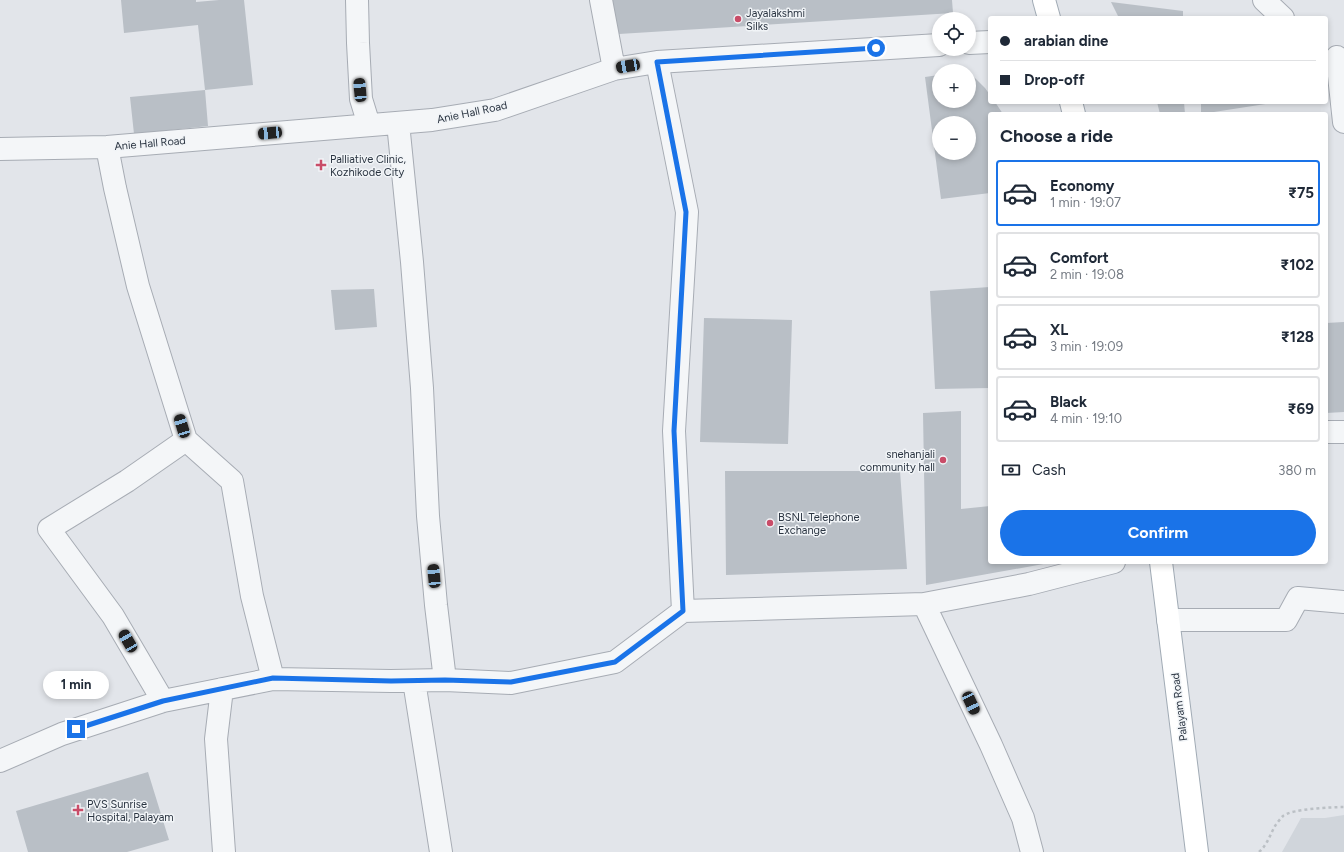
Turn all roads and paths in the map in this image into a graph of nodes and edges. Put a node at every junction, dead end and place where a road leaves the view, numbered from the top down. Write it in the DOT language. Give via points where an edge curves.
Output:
graph roads {
  1 [pos="357,0"];
  2 [pos="601,0"];
  3 [pos="1044,0"];
  4 [pos="1264,0"];
  5 [pos="1048,16"];
  6 [pos="1281,16"];
  7 [pos="988,42"];
  8 [pos="976,43"];
  9 [pos="932,45"];
  10 [pos="1336,54"];
  11 [pos="657,62"];
  12 [pos="614,69"];
  13 [pos="1344,122"];
  14 [pos="398,123"];
  15 [pos="369,125"];
  16 [pos="107,147"];
  17 [pos="0,149"];
  18 [pos="1328,432"];
  19 [pos="1344,432"];
  20 [pos="186,440"];
  21 [pos="1106,564"];
  22 [pos="1161,564"];
  23 [pos="1344,602"];
  24 [pos="924,604"];
  25 [pos="683,611"];
  26 [pos="1168,620"];
  27 [pos="273,678"];
  28 [pos="414,680"];
  29 [pos="445,680"];
  30 [pos="222,689"];
  31 [pos="163,701"];
  32 [pos="0,761"];
  33 [pos="1344,807"];
  34 [pos="224,852"];
  35 [pos="441,852"];
  36 [pos="1032,852"];
  37 [pos="1197,852"];
  38 [pos="1259,852"];
  1 -- 15 [label="street" via="361,99"];
  2 -- 12 [label="street"];
  3 -- 5 [label="main road"];
  4 -- 6 [label="street"];
  7 -- 8 [label="street"];
  9 -- 11 [label="street, Anie Hall Road"];
  10 -- 13 [label="street"];
  11 -- 12 [label="street, Anie Hall Road"];
  11 -- 25 [label="street" via="686,212 674,431"];
  12 -- 14 [label="street, Anie Hall Road" via="495,110"];
  14 -- 15 [label="street, Anie Hall Road"];
  14 -- 29 [label="street" via="412,262 428,516"];
  15 -- 16 [label="street, Anie Hall Road"];
  16 -- 17 [label="street, Anie Hall Road"];
  16 -- 20 [label="street" via="138,286"];
  18 -- 19 [label="street"];
  20 -- 27 [label="street" via="232,481 252,596"];
  20 -- 31 [label="street" via="127,481 49,529 113,616"];
  21 -- 24 [label="street" via="1029,584"];
  22 -- 26 [label="main road, Palayam Road"];
  23 -- 26 [label="street" via="1298,598 1286,620"];
  24 -- 25 [label="street"];
  24 -- 36 [label="street" via="1023,818"];
  25 -- 29 [label="street" via="615,662 511,682"];
  26 -- 37 [label="main road, Palayam Road"];
  27 -- 28 [label="street"];
  27 -- 30 [label="street"];
  28 -- 29 [label="street"];
  28 -- 35 [label="street"];
  30 -- 31 [label="street"];
  30 -- 34 [label="street" via="216,739"];
  31 -- 32 [label="street" via="62,734"];
  33 -- 38 [label="path" via="1298,811 1284,816"];
}
